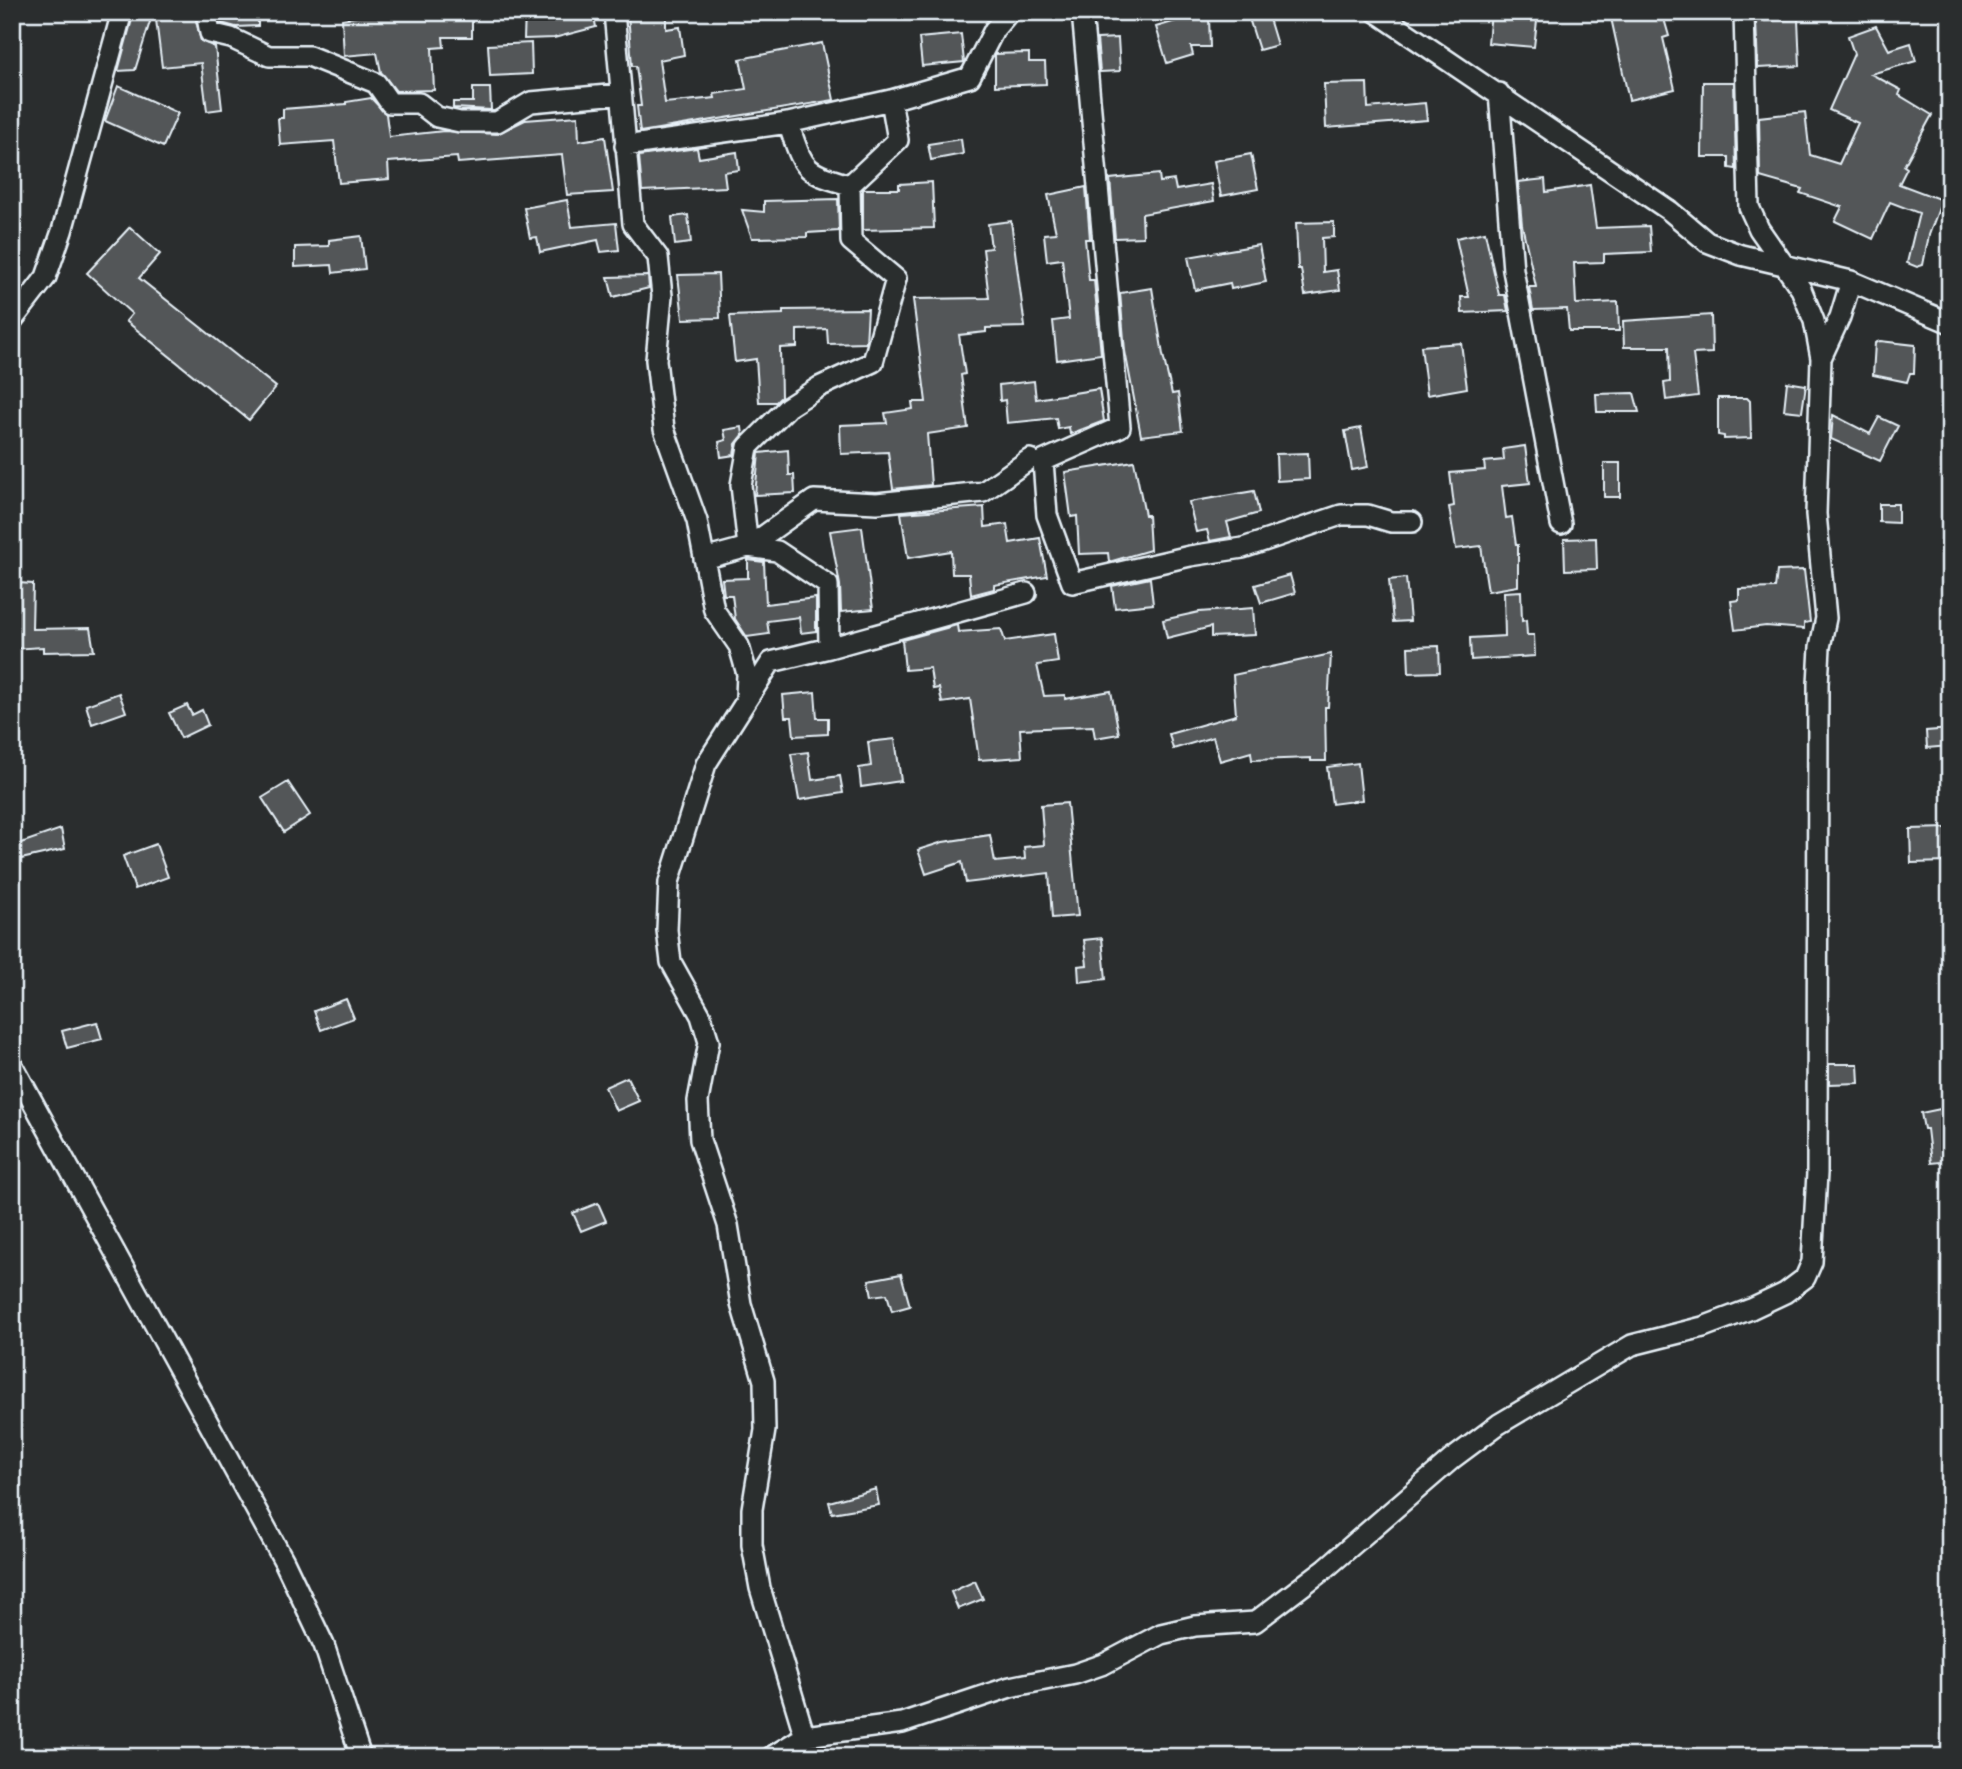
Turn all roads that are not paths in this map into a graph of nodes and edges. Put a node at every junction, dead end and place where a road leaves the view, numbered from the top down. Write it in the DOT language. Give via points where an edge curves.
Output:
graph roads {
  1 [pos="122,12"];
  2 [pos="206,12"];
  3 [pos="614,12"];
  4 [pos="1009,12"];
  5 [pos="1082,12"];
  6 [pos="1376,12"];
  7 [pos="1744,12"];
  8 [pos="1499,93"];
  9 [pos="620,94"];
  10 [pos="891,100"];
  11 [pos="788,123"];
  12 [pos="625,146"];
  13 [pos="850,185"];
  14 [pos="1782,264"];
  15 [pos="1851,281"];
  16 [pos="12,321"];
  17 [pos="1950,323"];
  18 [pos="1821,358"];
  19 [pos="1030,459"];
  20 [pos="1412,522"];
  21 [pos="1561,524"];
  22 [pos="748,547"];
  23 [pos="704,559"];
  24 [pos="1026,593"];
  25 [pos="829,648"];
  26 [pos="746,697"];
  27 [pos="12,1064"];
  28 [pos="805,1736"];
  29 [pos="361,1757"];
  30 [pos="771,1757"];
  31 [pos="811,1757"];
  1 -- 16 [label="street" via="46,277"];
  2 -- 9 [label="street" via="210,33 269,57 309,57 376,83 390,103 419,103 437,117 460,122 497,122 531,102"];
  3 -- 9 [label="street"];
  4 -- 10 [label="street" via="994,30 971,77"];
  5 -- 20 [label="street" via="1120,427 1043,461 1047,515 1072,583 1243,548 1341,516"];
  6 -- 8 [label="street"];
  7 -- 14 [label="street" via="1749,207"];
  8 -- 14 [label="street" via="1670,211 1707,242"];
  8 -- 21 [label="street" via="1513,270"];
  9 -- 12 [label="street"];
  10 -- 11 [label="street"];
  10 -- 13 [label="street" via="898,140"];
  11 -- 12 [label="street"];
  11 -- 13 [label="street" via="804,167"];
  12 -- 23 [label="street" via="633,224 658,257 662,296 656,360 664,429 697,520"];
  13 -- 22 [label="street" via="851,241 896,279 873,362 788,407 748,447 741,485"];
  14 -- 15 [label="street"];
  14 -- 18 [label="street" via="1801,289 1814,321"];
  15 -- 17 [label="street"];
  15 -- 18 [label="street"];
  18 -- 28 [label="street" via="1816,514 1826,618 1818,684 1817,1173 1812,1262 1805,1278 1751,1309 1632,1345 1499,1424 1255,1622 1195,1626 1161,1634 1075,1674 1010,1687 902,1723"];
  19 -- 22 [label="street" via="983,492 877,503 814,500"];
  22 -- 23 [label="street"];
  22 -- 25 [label="street" via="777,551 828,585"];
  23 -- 26 [label="street" via="714,610 739,646 747,674"];
  24 -- 25 [label="street"];
  25 -- 26 [label="street" via="771,662"];
  26 -- 28 [label="street" via="706,764 669,882 667,930 671,962 701,1016 709,1042 698,1101 700,1140 728,1225 741,1304 764,1381 765,1430 752,1509 752,1545 760,1588"];
  27 -- 29 [label="street" via="284,1561 324,1645"];
  28 -- 30 [label="street"];
  28 -- 31 [label="street"];
}
